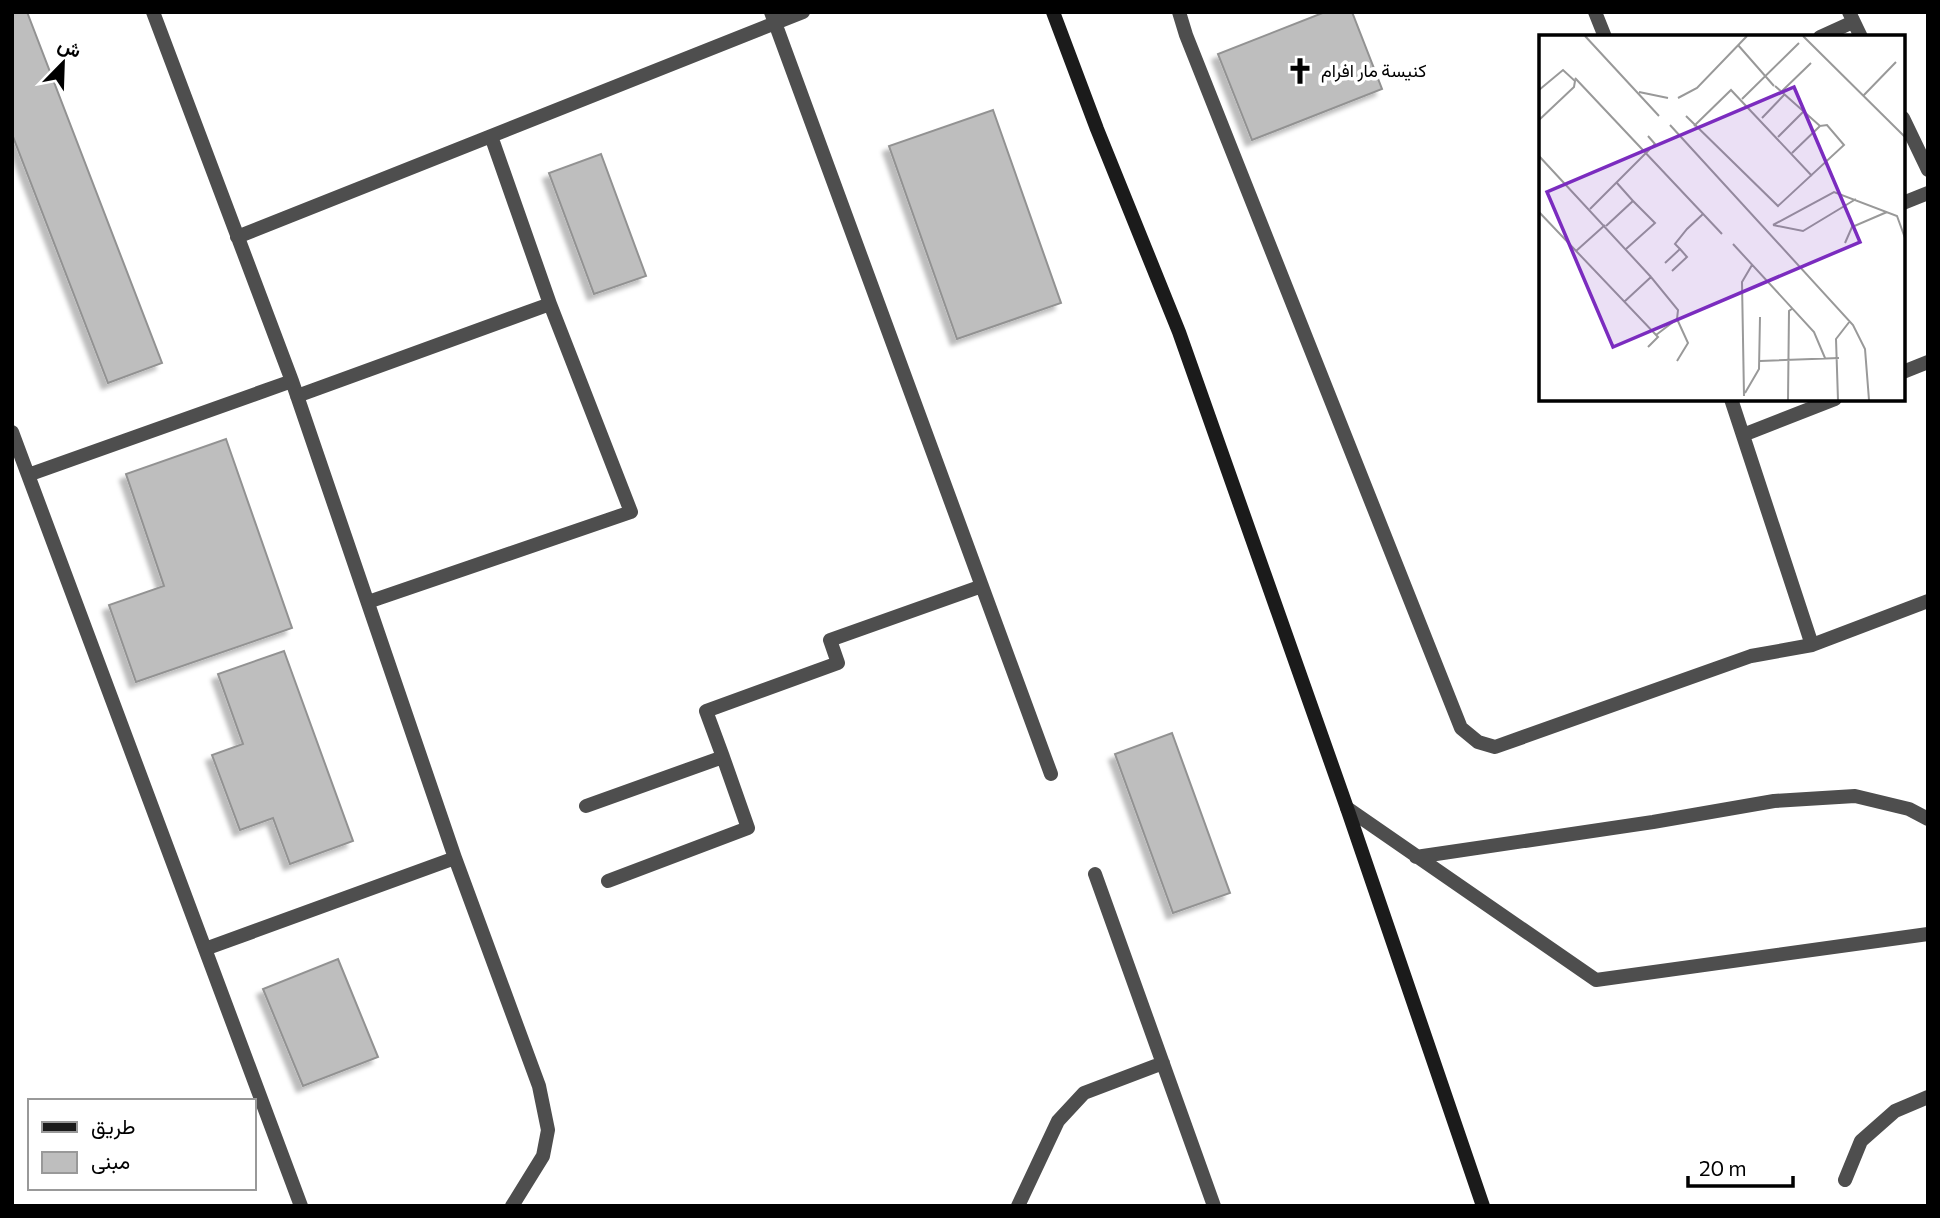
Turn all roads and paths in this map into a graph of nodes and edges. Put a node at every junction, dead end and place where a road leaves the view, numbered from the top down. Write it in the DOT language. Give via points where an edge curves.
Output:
graph roads {
  1 [pos="153,12"];
  2 [pos="803,12"];
  3 [pos="1054,12"];
  4 [pos="1179,12"];
  5 [pos="1595,12"];
  6 [pos="1851,17"];
  7 [pos="773,18"];
  8 [pos="1604,35"];
  9 [pos="1823,35"];
  10 [pos="1860,35"];
  11 [pos="1905,122"];
  12 [pos="491,136"];
  13 [pos="1928,170"];
  14 [pos="1928,193"];
  15 [pos="1905,202"];
  16 [pos="237,236"];
  17 [pos="550,304"];
  18 [pos="1928,362"];
  19 [pos="1905,371"];
  20 [pos="292,381"];
  21 [pos="297,396"];
  22 [pos="1732,401"];
  23 [pos="1830,401"];
  24 [pos="12,432"];
  25 [pos="1743,435"];
  26 [pos="28,475"];
  27 [pos="982,586"];
  28 [pos="1928,601"];
  29 [pos="368,602"];
  30 [pos="1812,645"];
  31 [pos="723,757"];
  32 [pos="1051,774"];
  33 [pos="586,806"];
  34 [pos="1347,808"];
  35 [pos="1928,819"];
  36 [pos="1416,857"];
  37 [pos="455,858"];
  38 [pos="1095,874"];
  39 [pos="608,881"];
  40 [pos="1928,934"];
  41 [pos="205,949"];
  42 [pos="1163,1063"];
  43 [pos="1928,1097"];
  44 [pos="1845,1180"];
  45 [pos="301,1206"];
  46 [pos="512,1206"];
  47 [pos="1018,1206"];
  48 [pos="1214,1206"];
  49 [pos="1483,1206"];
  1 -- 16 [label="street"];
  2 -- 7 [label="street"];
  3 -- 34 [label="street" via="1179,332"];
  4 -- 30 [label="street" via="1461,728 1478,742 1495,747 1751,656"];
  5 -- 8 [label="street"];
  6 -- 9 [label="street"];
  6 -- 10 [label="street"];
  7 -- 12 [label="street"];
  7 -- 27 [label="street"];
  11 -- 13 [label="street"];
  12 -- 16 [label="street"];
  12 -- 17 [label="street"];
  14 -- 15 [label="street"];
  16 -- 20 [label="street"];
  17 -- 21 [label="street"];
  17 -- 29 [label="street" via="631,512"];
  18 -- 19 [label="street"];
  20 -- 21 [label="street"];
  20 -- 26 [label="street"];
  21 -- 29 [label="street"];
  22 -- 25 [label="street"];
  23 -- 25 [label="street"];
  24 -- 26 [label="street"];
  25 -- 30 [label="street"];
  26 -- 41 [label="street"];
  27 -- 31 [label="street" via="830,640 838,663 706,711"];
  27 -- 32 [label="street"];
  28 -- 30 [label="street"];
  29 -- 37 [label="street"];
  31 -- 33 [label="street"];
  31 -- 39 [label="street" via="748,828"];
  34 -- 36 [label="street"];
  34 -- 49 [label="street"];
  35 -- 36 [label="street" via="1909,809 1855,796 1774,801"];
  36 -- 40 [label="street" via="1596,980"];
  37 -- 41 [label="street"];
  37 -- 46 [label="street" via="539,1086 548,1130 543,1156"];
  38 -- 42 [label="street"];
  41 -- 45 [label="street"];
  42 -- 47 [label="street" via="1084,1093 1058,1121"];
  42 -- 48 [label="street"];
  43 -- 44 [label="street" via="1895,1111 1861,1141"];
}
